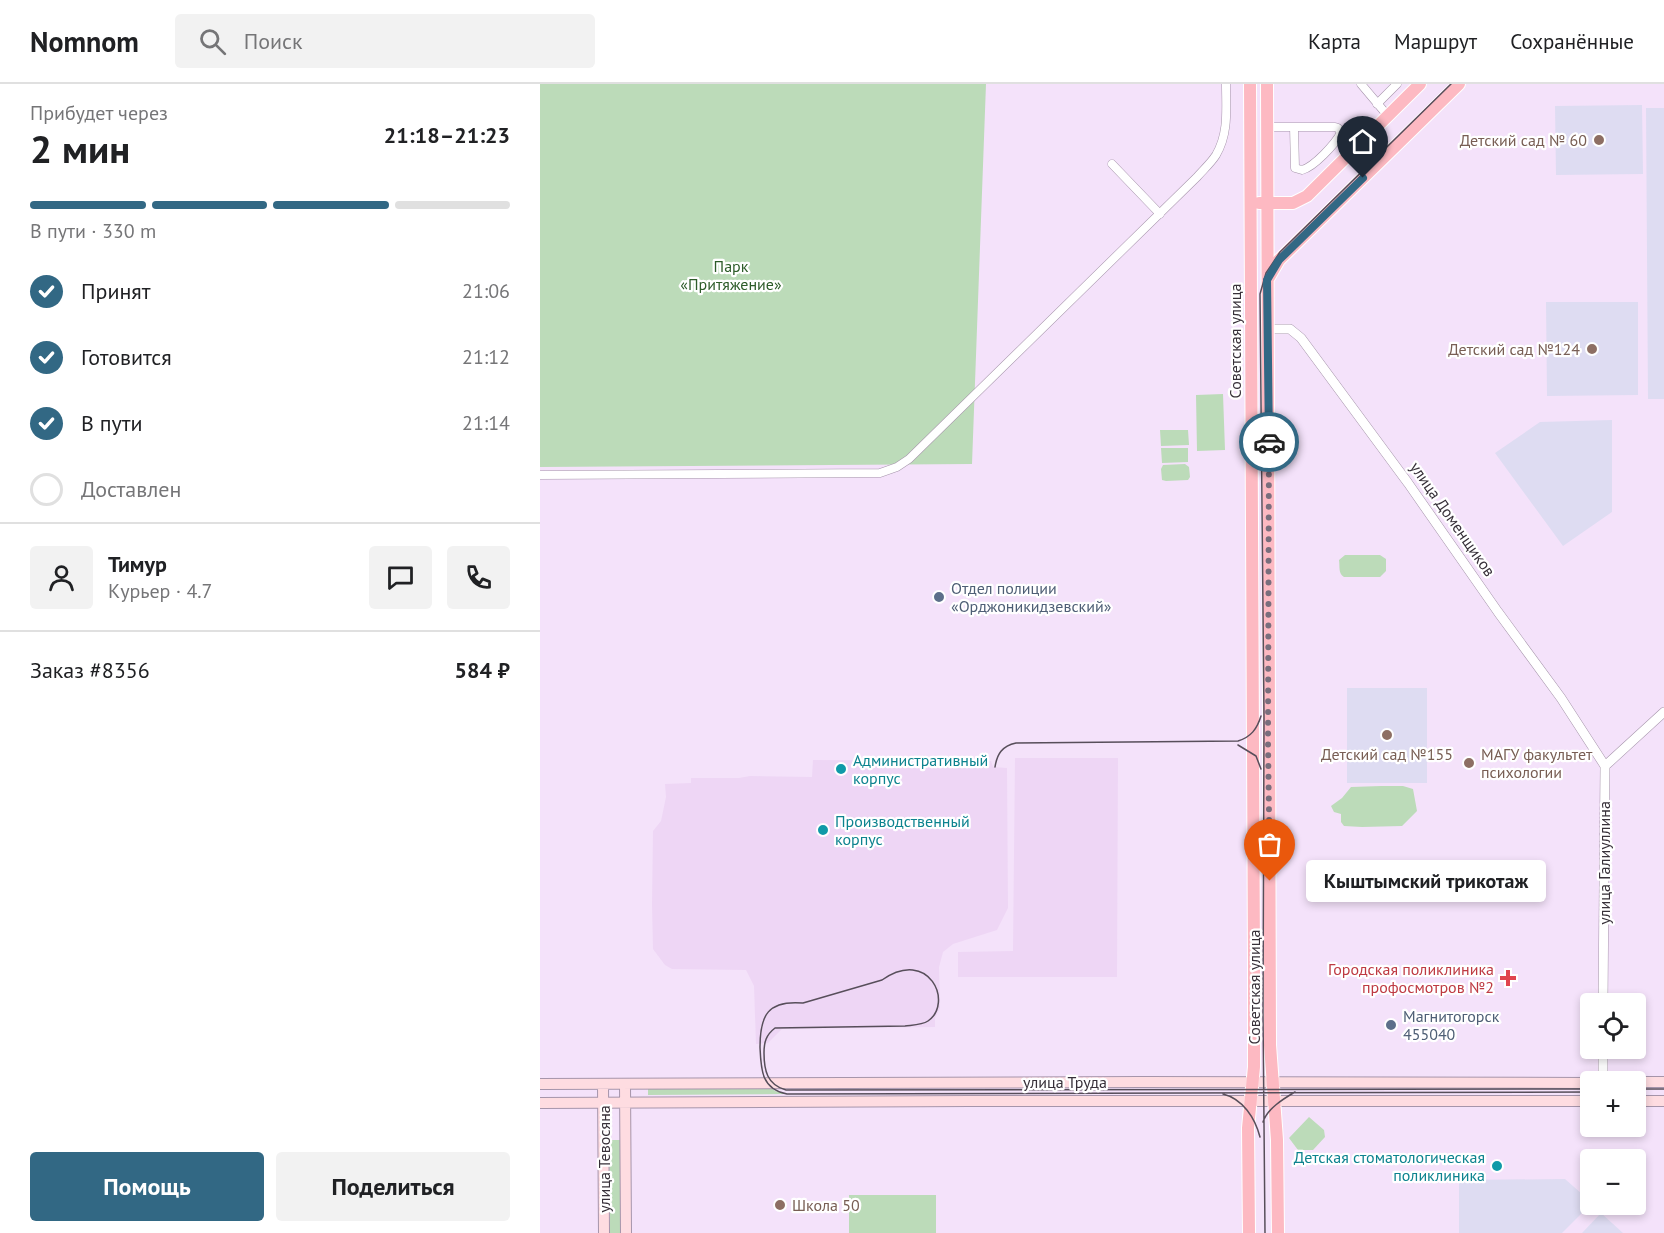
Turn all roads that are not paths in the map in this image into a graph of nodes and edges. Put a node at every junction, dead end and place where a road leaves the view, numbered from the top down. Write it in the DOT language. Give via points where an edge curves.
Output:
graph roads {
  1 [pos="1226,84"];
  2 [pos="1250,84"];
  3 [pos="1267,84"];
  4 [pos="1361,84"];
  5 [pos="1397,84"];
  6 [pos="1420,84"];
  7 [pos="1459,84"];
  8 [pos="1377,104"];
  9 [pos="1388,116"];
  10 [pos="1267,127"];
  11 [pos="1294,127"];
  12 [pos="1112,164"];
  13 [pos="1251,203"];
  14 [pos="1267,203"];
  15 [pos="1160,214"];
  16 [pos="1267,280"];
  17 [pos="1252,329"];
  18 [pos="1267,329"];
  19 [pos="540,475"];
  20 [pos="1664,712"];
  21 [pos="1253,741"];
  22 [pos="1268,741"];
  23 [pos="1605,765"];
  24 [pos="1603,993"];
  25 [pos="1272,1082"];
  26 [pos="1646,1082"];
  27 [pos="1664,1082"];
  28 [pos="1252,1083"];
  29 [pos="1580,1083"];
  30 [pos="540,1084"];
  31 [pos="603,1084"];
  32 [pos="625,1084"];
  33 [pos="1250,1100"];
  34 [pos="1274,1100"];
  35 [pos="1580,1101"];
  36 [pos="1646,1101"];
  37 [pos="1664,1101"];
  38 [pos="540,1103"];
  39 [pos="603,1103"];
  40 [pos="626,1103"];
  41 [pos="604,1233"];
  42 [pos="626,1233"];
  43 [pos="1249,1233"];
  44 [pos="1278,1233"];
  1 -- 15 [label="street" via="1227,121 1215,156"];
  2 -- 13 [label="main road, Советская улица"];
  3 -- 10 [label="main road, Советская улица"];
  4 -- 8 [label="street"];
  5 -- 8 [label="street"];
  6 -- 9 [label="main road"];
  7 -- 16 [label="main road" via="1279,260"];
  8 -- 9 [label="street"];
  9 -- 14 [label="main road" via="1307,196 1293,202"];
  10 -- 11 [label="street"];
  10 -- 14 [label="main road, Советская улица"];
  11 -- 11 [label="street" via="1335,127 1341,133 1310,167 1302,170 1295,168"];
  12 -- 15 [label="street"];
  13 -- 14 [label="main road"];
  13 -- 17 [label="main road, Советская улица"];
  14 -- 16 [label="main road, Советская улица"];
  15 -- 19 [label="street" via="897,467 880,473"];
  16 -- 18 [label="main road, Советская улица"];
  17 -- 18 [label="main road, улица Доменщиков"];
  17 -- 21 [label="main road, Советская улица"];
  18 -- 22 [label="main road, Советская улица"];
  18 -- 23 [label="street, улица Доменщиков" via="1290,329 1301,338 1408,483"];
  20 -- 23 [label="street"];
  21 -- 22 [label="main road"];
  21 -- 28 [label="main road, Советская улица"];
  22 -- 25 [label="main road, Советская улица"];
  23 -- 24 [label="street, улица Галиуллина"];
  25 -- 28 [label="main road, улица Труда"];
  25 -- 29 [label="main road, улица Труда"];
  25 -- 34 [label="main road, Советская улица"];
  26 -- 27 [label="main road"];
  28 -- 32 [label="main road, улица Труда"];
  28 -- 33 [label="main road, Советская улица"];
  30 -- 31 [label="main road, улица Труда"];
  31 -- 32 [label="main road, улица Труда"];
  31 -- 39 [label="main road, улица Тевосяна"];
  32 -- 40 [label="main road, улица Тевосяна"];
  33 -- 34 [label="main road, улица Труда"];
  33 -- 40 [label="main road, улица Труда"];
  33 -- 43 [label="main road, Советская улица"];
  34 -- 35 [label="main road, улица Труда"];
  34 -- 44 [label="main road, Советская улица"];
  36 -- 37 [label="main road"];
  38 -- 39 [label="main road, улица Труда"];
  39 -- 40 [label="main road, улица Труда"];
  39 -- 41 [label="main road, улица Тевосяна"];
  40 -- 42 [label="main road, улица Тевосяна"];
}
